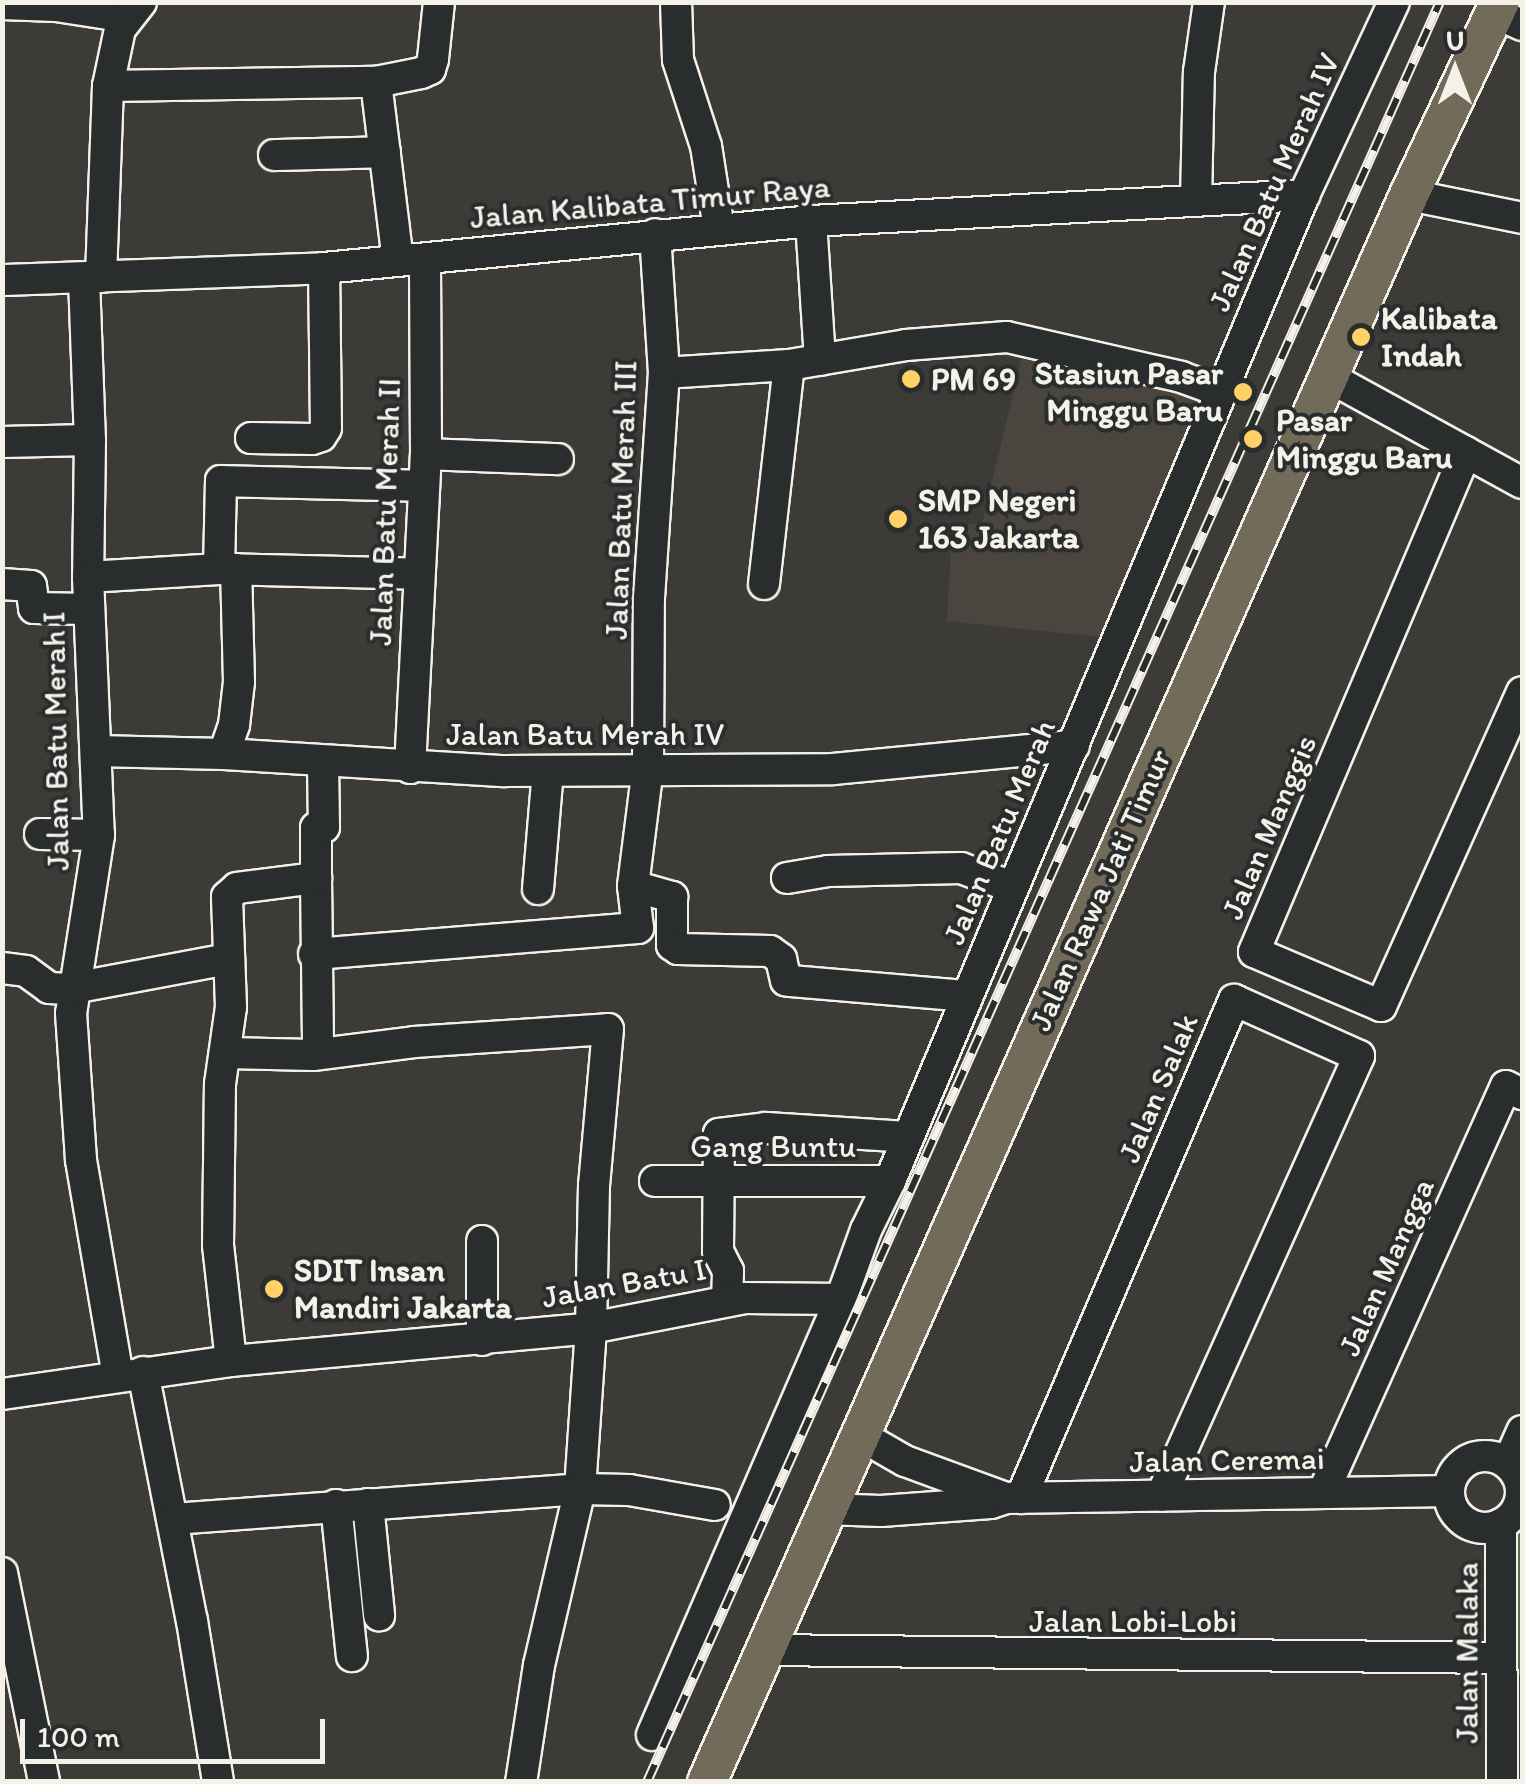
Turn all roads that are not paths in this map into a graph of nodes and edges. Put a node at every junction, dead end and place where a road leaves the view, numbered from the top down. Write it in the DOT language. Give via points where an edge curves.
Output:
graph roads {
  1 [pos="438,2"];
  2 [pos="676,2"];
  3 [pos="1209,2"];
  4 [pos="1394,2"];
  5 [pos="2,4"];
  6 [pos="134,10"];
  7 [pos="1506,14"];
  8 [pos="376,82"];
  9 [pos="108,86"];
  10 [pos="385,152"];
  11 [pos="274,155"];
  12 [pos="1304,194"];
  13 [pos="1408,195"];
  14 [pos="1196,200"];
  15 [pos="1522,218"];
  16 [pos="811,222"];
  17 [pos="720,228"];
  18 [pos="655,234"];
  19 [pos="412,260"];
  20 [pos="324,268"];
  21 [pos="93,278"];
  22 [pos="2,280"];
  23 [pos="820,360"];
  24 [pos="789,365"];
  25 [pos="664,373"];
  26 [pos="1329,377"];
  27 [pos="1220,391"];
  28 [pos="251,438"];
  29 [pos="90,440"];
  30 [pos="2,442"];
  31 [pos="1466,452"];
  32 [pos="426,454"];
  33 [pos="558,459"];
  34 [pos="1522,483"];
  35 [pos="424,486"];
  36 [pos="227,568"];
  37 [pos="418,574"];
  38 [pos="88,577"];
  39 [pos="2,584"];
  40 [pos="764,584"];
  41 [pos="89,609"];
  42 [pos="1522,692"];
  43 [pos="1074,746"];
  44 [pos="96,751"];
  45 [pos="224,754"];
  46 [pos="323,762"];
  47 [pos="410,768"];
  48 [pos="648,768"];
  49 [pos="548,770"];
  50 [pos="40,834"];
  51 [pos="99,835"];
  52 [pos="316,878"];
  53 [pos="787,878"];
  54 [pos="633,886"];
  55 [pos="1012,887"];
  56 [pos="538,889"];
  57 [pos="314,954"];
  58 [pos="229,960"];
  59 [pos="2,968"];
  60 [pos="76,988"];
  61 [pos="967,996"];
  62 [pos="228,1052"];
  63 [pos="318,1054"];
  64 [pos="1522,1094"];
  65 [pos="908,1136"];
  66 [pos="718,1179"];
  67 [pos="655,1181"];
  68 [pos="890,1181"];
  69 [pos="482,1241"];
  70 [pos="841,1300"];
  71 [pos="727,1302"];
  72 [pos="591,1328"];
  73 [pos="482,1340"];
  74 [pos="231,1361"];
  75 [pos="130,1374"];
  76 [pos="2,1394"];
  77 [pos="1522,1431"];
  78 [pos="858,1434"];
  79 [pos="1508,1463"];
  80 [pos="580,1489"];
  81 [pos="1449,1491"];
  82 [pos="1322,1493"];
  83 [pos="1161,1496"];
  84 [pos="1014,1498"];
  85 [pos="368,1504"];
  86 [pos="715,1505"];
  87 [pos="336,1506"];
  88 [pos="824,1509"];
  89 [pos="173,1519"];
  90 [pos="1501,1524"];
  91 [pos="4,1588"];
  92 [pos="378,1615"];
  93 [pos="763,1650"];
  94 [pos="352,1656"];
  95 [pos="1502,1658"];
  96 [pos="652,1734"];
  97 [pos="44,1782"];
  98 [pos="218,1782"];
  99 [pos="521,1782"];
  100 [pos="707,1782"];
  101 [pos="1502,1782"];
  1 -- 8 [label="street" via="430,69"];
  2 -- 17 [label="street" via="678,60 706,146"];
  3 -- 14 [label="street" via="1199,72"];
  4 -- 12 [label="street, Jalan Batu Merah IV"];
  5 -- 6 [label="street"];
  6 -- 9 [label="street, Jalan Batu Merah I" via="115,44"];
  7 -- 13 [label="main road, Jalan Rawa Jati Timur"];
  8 -- 9 [label="street"];
  8 -- 10 [label="street, Jalan Batu Merah II"];
  9 -- 21 [label="street, Jalan Batu Merah I"];
  10 -- 11 [label="street"];
  10 -- 19 [label="street, Jalan Batu Merah II"];
  12 -- 14 [label="street, Jalan Kalibata Timur Raya"];
  12 -- 27 [label="street, Jalan Batu Merah IV"];
  13 -- 15 [label="street"];
  13 -- 26 [label="main road, Jalan Rawa Jati Timur"];
  14 -- 16 [label="street, Jalan Kalibata Timur Raya"];
  16 -- 17 [label="street, Jalan Kalibata Timur Raya"];
  16 -- 23 [label="street"];
  17 -- 18 [label="street, Jalan Kalibata Timur Raya"];
  18 -- 19 [label="street, Jalan Kalibata Timur Raya"];
  18 -- 25 [label="street, Jalan Batu Merah III"];
  19 -- 20 [label="street, Jalan Kalibata Timur Raya"];
  19 -- 32 [label="street, Jalan Batu Merah II"];
  20 -- 21 [label="street, Jalan Kalibata Timur Raya" via="205,260"];
  20 -- 28 [label="street" via="326,428 312,439"];
  21 -- 22 [label="street, Jalan Kalibata Timur Raya"];
  21 -- 29 [label="street, Jalan Batu Merah I"];
  23 -- 24 [label="street"];
  23 -- 27 [label="street" via="1007,337"];
  24 -- 25 [label="street"];
  24 -- 40 [label="street"];
  25 -- 48 [label="street, Jalan Batu Merah III" via="648,598"];
  26 -- 31 [label="street"];
  26 -- 78 [label="main road, Jalan Rawa Jati Timur"];
  27 -- 43 [label="street, Jalan Batu Merah"];
  29 -- 30 [label="street"];
  29 -- 38 [label="street, Jalan Batu Merah I"];
  31 -- 34 [label="street"];
  31 -- 42 [label="street, Jalan Manggis" via="1254,952 1381,1006"];
  32 -- 33 [label="street"];
  32 -- 35 [label="street, Jalan Batu Merah II"];
  35 -- 36 [label="street" via="221,481"];
  35 -- 37 [label="street, Jalan Batu Merah II"];
  36 -- 37 [label="street"];
  36 -- 38 [label="street"];
  36 -- 45 [label="street" via="239,682"];
  37 -- 47 [label="street, Jalan Batu Merah II"];
  38 -- 41 [label="street, Jalan Batu Merah I"];
  39 -- 41 [label="street" via="30,586 34,608"];
  41 -- 44 [label="street, Jalan Batu Merah I"];
  43 -- 48 [label="street, Jalan Batu Merah IV" via="833,768"];
  43 -- 55 [label="street, Jalan Batu Merah"];
  44 -- 45 [label="street, Jalan Batu Merah IV"];
  44 -- 51 [label="street, Jalan Batu Merah I"];
  45 -- 46 [label="street, Jalan Batu Merah IV"];
  46 -- 47 [label="street, Jalan Batu Merah IV"];
  46 -- 52 [label="street"];
  47 -- 49 [label="street, Jalan Batu Merah IV"];
  48 -- 49 [label="street, Jalan Batu Merah IV"];
  48 -- 54 [label="street, Jalan Batu Merah III"];
  49 -- 56 [label="street"];
  50 -- 51 [label="street"];
  51 -- 60 [label="street, Jalan Batu Merah I"];
  52 -- 57 [label="street"];
  52 -- 58 [label="street" via="230,890"];
  53 -- 55 [label="street" via="961,868"];
  54 -- 57 [label="street, Jalan Batu Merah III" via="638,928"];
  54 -- 61 [label="street" via="672,897 672,945 678,949 770,951 791,981"];
  55 -- 61 [label="street, Jalan Batu Merah"];
  57 -- 63 [label="street"];
  58 -- 60 [label="street"];
  58 -- 62 [label="street"];
  59 -- 60 [label="street" via="26,970 48,988"];
  60 -- 75 [label="street, Jalan Batu Merah I" via="71,1013 80,1160"];
  61 -- 65 [label="street, Jalan Batu Merah"];
  62 -- 63 [label="street"];
  62 -- 74 [label="street" via="220,1084 218,1245"];
  63 -- 72 [label="street" via="608,1029 594,1185"];
  64 -- 82 [label="street, Jalan Mangga" via="1506,1086"];
  65 -- 66 [label="street" via="766,1128 720,1134"];
  65 -- 68 [label="street, Jalan Batu Merah"];
  66 -- 67 [label="street, Gang Buntu"];
  66 -- 68 [label="street, Gang Buntu"];
  66 -- 71 [label="street" via="718,1250 728,1271"];
  68 -- 70 [label="street, Jalan Batu Merah"];
  69 -- 73 [label="street"];
  70 -- 71 [label="street, Jalan Batu I"];
  70 -- 96 [label="street, Jalan Batu Merah"];
  71 -- 72 [label="street, Jalan Batu I"];
  72 -- 73 [label="street, Jalan Batu I"];
  72 -- 80 [label="street"];
  73 -- 74 [label="street, Jalan Batu I"];
  74 -- 75 [label="street, Jalan Batu I"];
  75 -- 76 [label="street, Jalan Batu I"];
  75 -- 89 [label="street, Jalan Batu Merah I"];
  77 -- 79 [label="street"];
  78 -- 84 [label="street, Jalan Ceremai" via="905,1461"];
  78 -- 88 [label="main road, Jalan Rawa Jati Timur"];
  79 -- 81 [label="street" via="1470,1459"];
  79 -- 90 [label="street" via="1522,1488 1520,1503"];
  80 -- 85 [label="street"];
  80 -- 86 [label="street"];
  80 -- 99 [label="street" via="538,1665"];
  81 -- 82 [label="street, Jalan Ceremai"];
  81 -- 90 [label="street" via="1459,1516 1472,1525"];
  82 -- 83 [label="street, Jalan Ceremai"];
  83 -- 84 [label="street, Jalan Ceremai"];
  83 -- 84 [label="street, Jalan Salak" via="1359,1056 1234,1000"];
  84 -- 88 [label="street, Jalan Ceremai" via="881,1511"];
  85 -- 87 [label="street"];
  85 -- 92 [label="street"];
  87 -- 89 [label="street"];
  87 -- 94 [label="street"];
  88 -- 93 [label="main road, Jalan Rawa Jati Timur"];
  89 -- 98 [label="street, Jalan Batu Merah I"];
  90 -- 95 [label="street, Jalan Malaka"];
  91 -- 97 [label="street"];
  93 -- 95 [label="street, Jalan Lobi-Lobi"];
  93 -- 100 [label="main road, Jalan Rawa Jati Timur"];
  95 -- 101 [label="street, Jalan Malaka"];
}
